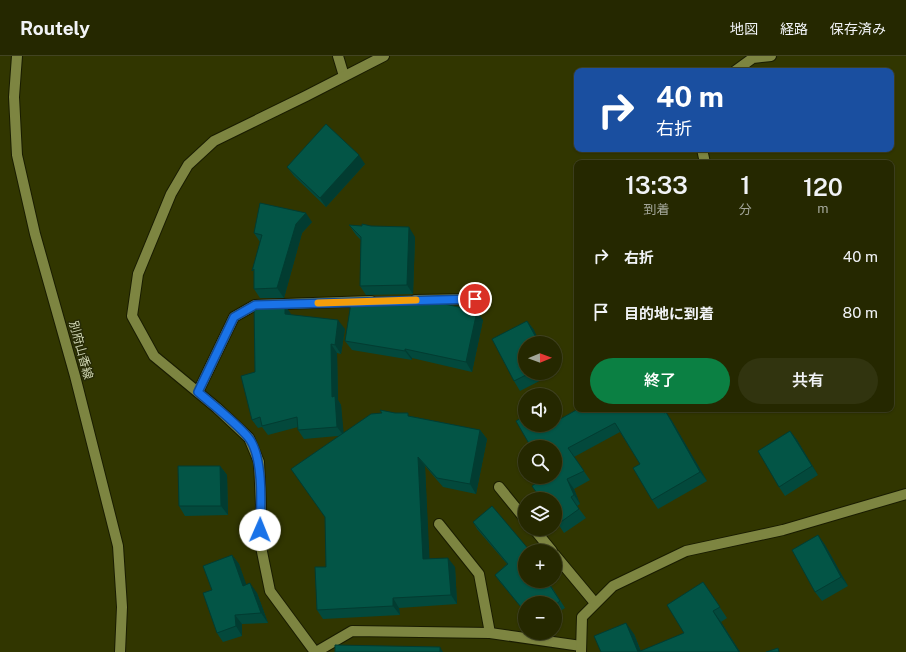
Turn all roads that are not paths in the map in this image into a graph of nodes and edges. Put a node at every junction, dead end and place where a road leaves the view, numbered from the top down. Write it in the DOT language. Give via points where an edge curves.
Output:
graph roads {
  1 [pos="17,56"];
  2 [pos="338,56"];
  3 [pos="384,56"];
  4 [pos="771,56"];
  5 [pos="739,68"];
  6 [pos="344,76"];
  7 [pos="475,299"];
  8 [pos="380,301"];
  9 [pos="404,301"];
  10 [pos="198,392"];
  11 [pos="499,487"];
  12 [pos="906,494"];
  13 [pos="518,510"];
  14 [pos="439,524"];
  15 [pos="540,536"];
  16 [pos="546,544"];
  17 [pos="562,563"];
  18 [pos="595,603"];
  19 [pos="490,633"];
  20 [pos="581,649"];
  21 [pos="120,652"];
  22 [pos="316,652"];
  1 -- 21 [label="street, 別府山香線" via="14,97 17,155 35,234 75,376 118,546 122,608"];
  2 -- 6 [label="street"];
  3 -- 6 [label="street"];
  4 -- 5 [label="street" via="753,58"];
  6 -- 10 [label="street" via="214,141 188,165 171,194 138,274 132,316 154,356"];
  7 -- 9 [label="street"];
  8 -- 10 [label="street" via="255,305 234,317"];
  10 -- 22 [label="street" via="249,438 259,462 260,542 270,591"];
  11 -- 13 [label="street"];
  12 -- 18 [label="street" via="783,530 686,551 613,586"];
  14 -- 19 [label="street" via="479,574"];
  15 -- 16 [label="street"];
  17 -- 18 [label="street"];
  18 -- 20 [label="street" via="582,617"];
  19 -- 20 [label="street"];
  19 -- 22 [label="street" via="352,631"];
}
